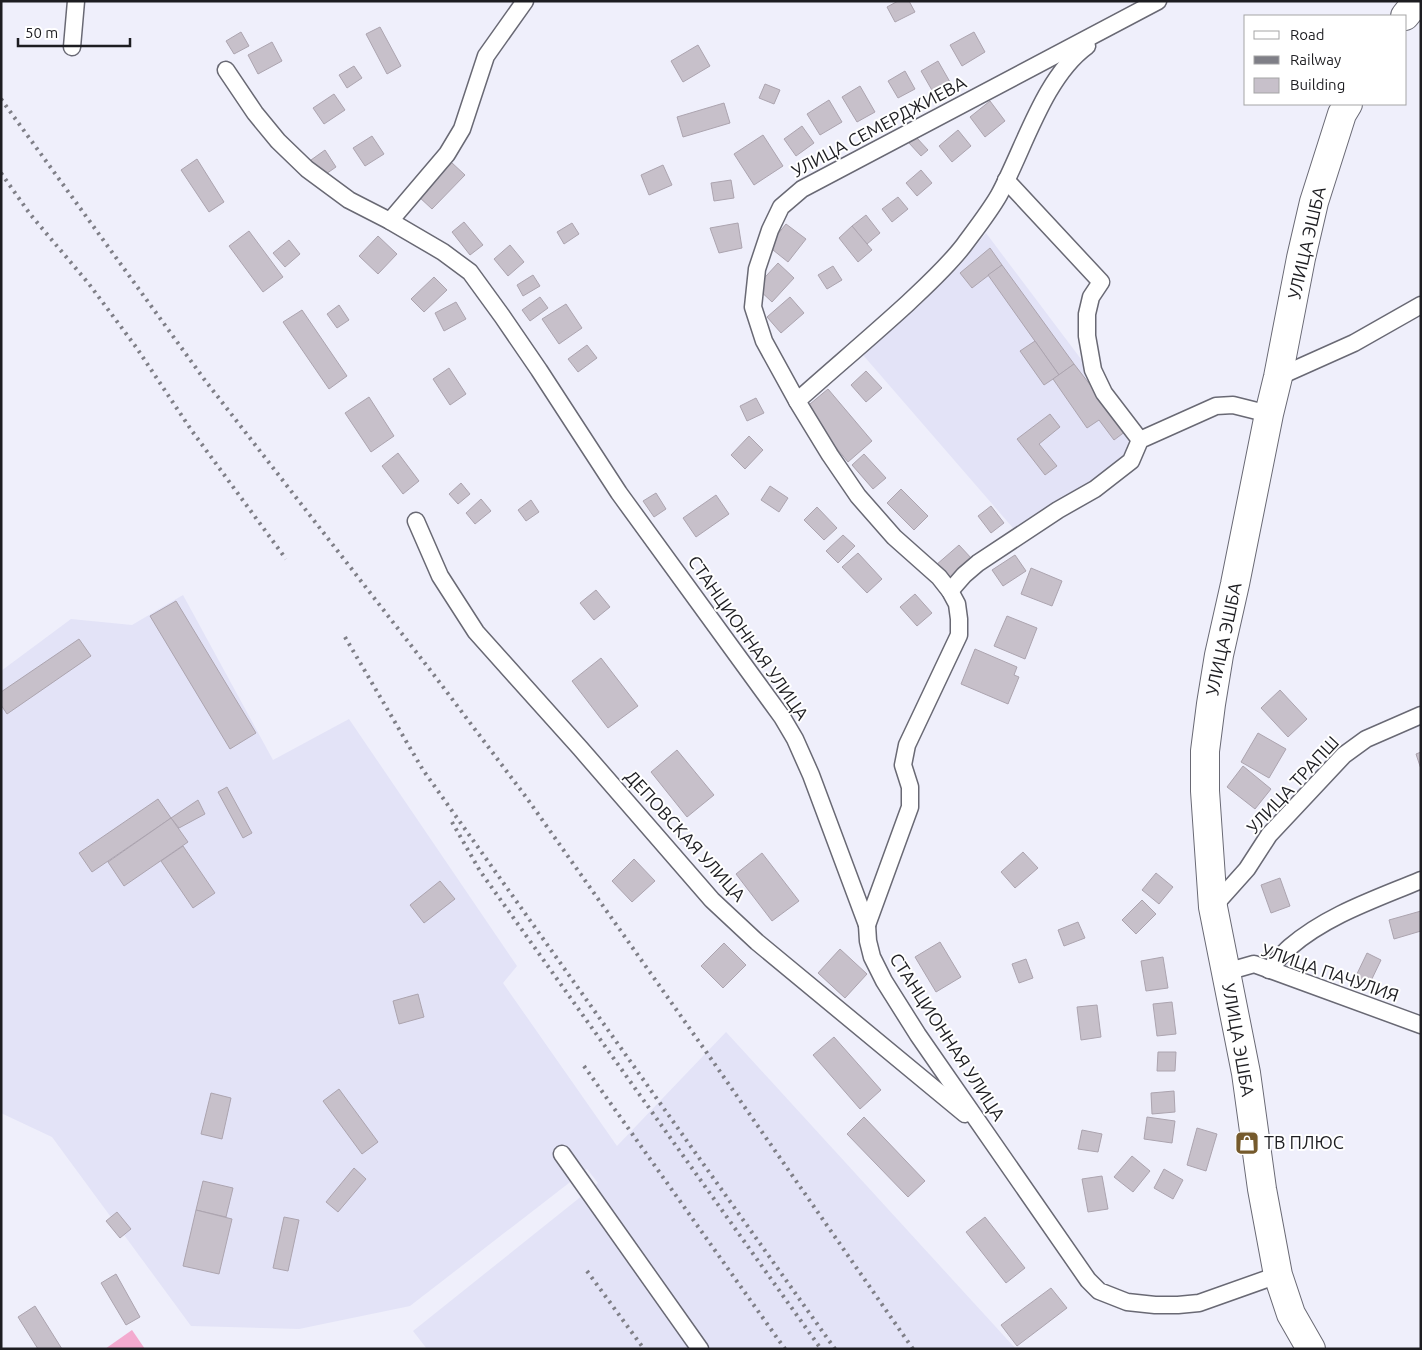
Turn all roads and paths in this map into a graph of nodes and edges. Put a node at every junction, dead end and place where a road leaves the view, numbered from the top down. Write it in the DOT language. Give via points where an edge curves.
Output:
graph roads {
  1 [pos="76,1"];
  2 [pos="525,1"];
  3 [pos="1158,1"];
  4 [pos="1417,1"];
  5 [pos="1406,15"];
  6 [pos="1121,21"];
  7 [pos="72,46"];
  8 [pos="226,70"];
  9 [pos="1347,105"];
  10 [pos="1006,180"];
  11 [pos="390,221"];
  12 [pos="1421,305"];
  13 [pos="1278,378"];
  14 [pos="797,401"];
  15 [pos="1269,414"];
  16 [pos="1140,440"];
  17 [pos="416,521"];
  18 [pos="950,591"];
  19 [pos="1421,715"];
  20 [pos="1421,880"];
  21 [pos="1213,907"];
  22 [pos="867,924"];
  23 [pos="1269,970"];
  24 [pos="1226,972"];
  25 [pos="1421,1025"];
  26 [pos="981,1127"];
  27 [pos="562,1154"];
  28 [pos="1278,1275"];
  29 [pos="700,1349"];
  30 [pos="1311,1349"];
  1 -- 7 [label="street"];
  2 -- 11 [label="street" via="486,56 462,129 447,154"];
  3 -- 6 [label="street, УЛИЦА СЕМЕРДЖИЕВА"];
  4 -- 5 [label="highway"];
  6 -- 10 [label="street" via="1082,50 1063,69 1047,94"];
  6 -- 14 [label="street, УЛИЦА СЕМЕРДЖИЕВА" via="802,189 781,207 757,269 753,307 764,341"];
  8 -- 11 [label="street, СТАНЦИОННАЯ УЛИЦА" via="255,113 307,169 349,200"];
  9 -- 13 [label="highway, УЛИЦА ЭШБА" via="1314,202"];
  10 -- 14 [label="street" via="963,247 883,326"];
  10 -- 16 [label="street" via="1101,282 1091,297 1086,314 1093,370 1104,393"];
  11 -- 22 [label="street, СТАНЦИОННАЯ УЛИЦА" via="470,272 619,493 782,717 811,774"];
  12 -- 13 [label="street" via="1354,344"];
  13 -- 15 [label="highway, УЛИЦА ЭШБА"];
  14 -- 18 [label="street, УЛИЦА СЕМЕРДЖИЕВА" via="858,496 894,537"];
  15 -- 16 [label="street" via="1233,405 1216,406"];
  15 -- 21 [label="highway, УЛИЦА ЭШБА" via="1210,704 1205,791"];
  16 -- 18 [label="street" via="1131,461 1095,489 978,563"];
  17 -- 26 [label="street, ДЕПОВСКАЯ УЛИЦА" via="440,576 476,632 712,900 757,942"];
  18 -- 22 [label="street, УЛИЦА СЕМЕРДЖИЕВА" via="958,604 959,635 907,745 903,764 910,787 910,807"];
  19 -- 21 [label="street, УЛИЦА ТРАПШ" via="1366,739 1344,755 1269,835 1247,869"];
  20 -- 23 [label="street" via="1317,927"];
  21 -- 24 [label="highway, УЛИЦА ЭШБА"];
  22 -- 26 [label="street, СТАНЦИОННАЯ УЛИЦА" via="872,957 884,981"];
  23 -- 24 [label="street, УЛИЦА ПАЧУЛИЯ" via="1254,964"];
  23 -- 25 [label="street, УЛИЦА ПАЧУЛИЯ"];
  24 -- 28 [label="highway, УЛИЦА ЭШБА" via="1246,1073"];
  26 -- 28 [label="street, СТАНЦИОННАЯ УЛИЦА" via="1088,1280 1099,1291 1127,1302 1178,1305 1198,1303"];
  27 -- 29 [label="street"];
  28 -- 30 [label="highway, УЛИЦА ЭШБА" via="1291,1314"];
}
